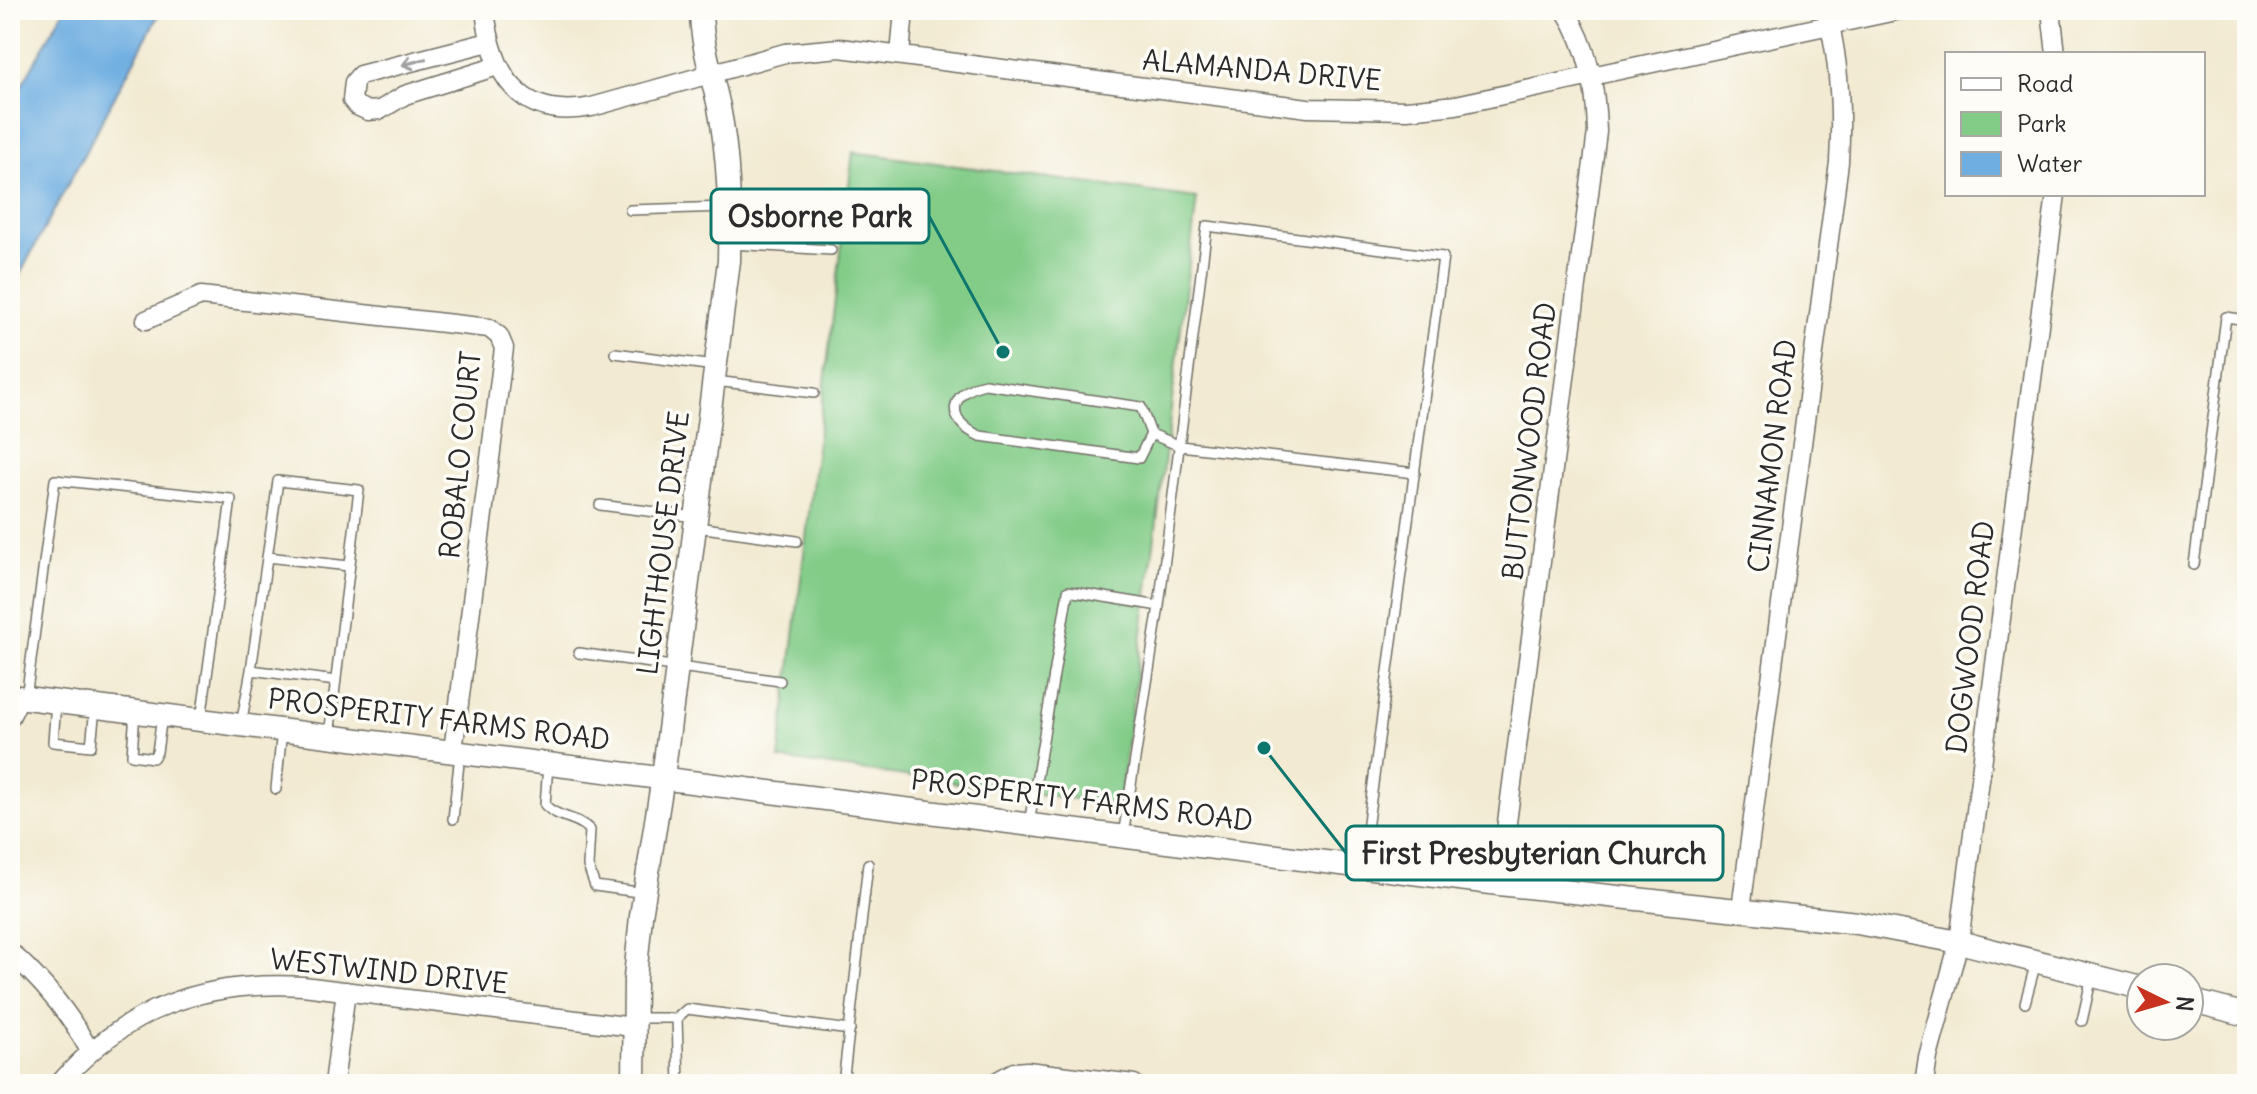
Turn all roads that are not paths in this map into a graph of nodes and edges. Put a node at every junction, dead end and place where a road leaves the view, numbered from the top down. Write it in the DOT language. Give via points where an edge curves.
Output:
graph roads {
  1 [pos="485,10"];
  2 [pos="701,10"];
  3 [pos="904,10"];
  4 [pos="1565,10"];
  5 [pos="1900,10"];
  6 [pos="2051,10"];
  7 [pos="1828,18"];
  8 [pos="489,42"];
  9 [pos="2056,52"];
  10 [pos="900,55"];
  11 [pos="498,66"];
  12 [pos="711,74"];
  13 [pos="1593,76"];
  14 [pos="2056,196"];
  15 [pos="730,207"];
  16 [pos="630,210"];
  17 [pos="729,244"];
  18 [pos="831,250"];
  19 [pos="146,320"];
  20 [pos="2247,320"];
  21 [pos="615,353"];
  22 [pos="714,373"];
  23 [pos="814,393"];
  24 [pos="1151,434"];
  25 [pos="1180,446"];
  26 [pos="1415,473"];
  27 [pos="600,505"];
  28 [pos="696,522"];
  29 [pos="797,541"];
  30 [pos="267,557"];
  31 [pos="2194,565"];
  32 [pos="349,566"];
  33 [pos="1159,606"];
  34 [pos="579,653"];
  35 [pos="677,667"];
  36 [pos="251,670"];
  37 [pos="336,681"];
  38 [pos="780,681"];
  39 [pos="16,702"];
  40 [pos="56,702"];
  41 [pos="95,707"];
  42 [pos="135,711"];
  43 [pos="162,715"];
  44 [pos="201,720"];
  45 [pos="241,726"];
  46 [pos="282,730"];
  47 [pos="329,736"];
  48 [pos="457,752"];
  49 [pos="548,763"];
  50 [pos="663,777"];
  51 [pos="276,789"];
  52 [pos="453,819"];
  53 [pos="1029,824"];
  54 [pos="1123,836"];
  55 [pos="868,864"];
  56 [pos="1362,867"];
  57 [pos="1499,884"];
  58 [pos="645,893"];
  59 [pos="1741,909"];
  60 [pos="1959,942"];
  61 [pos="10,952"];
  62 [pos="2036,962"];
  63 [pos="2092,976"];
  64 [pos="2125,984"];
  65 [pos="346,991"];
  66 [pos="2025,1003"];
  67 [pos="2205,1004"];
  68 [pos="2247,1015"];
  69 [pos="677,1018"];
  70 [pos="2082,1021"];
  71 [pos="633,1022"];
  72 [pos="850,1030"];
  73 [pos="90,1051"];
  74 [pos="59,1084"];
  75 [pos="334,1084"];
  76 [pos="634,1084"];
  77 [pos="679,1084"];
  78 [pos="843,1084"];
  79 [pos="992,1084"];
  80 [pos="1134,1084"];
  81 [pos="1924,1084"];
  1 -- 8 [label="street"];
  2 -- 12 [label="street, LIGHTHOUSE DRIVE"];
  3 -- 10 [label="street"];
  4 -- 13 [label="street, BUTTONWOOD ROAD"];
  5 -- 7 [label="street, ALAMANDA DRIVE"];
  6 -- 9 [label="street"];
  7 -- 13 [label="street, ALAMANDA DRIVE"];
  7 -- 59 [label="street, CINNAMON ROAD" via="1840,98 1839,162"];
  8 -- 11 [label="street"];
  8 -- 11 [label="street, one-way" via="360,75 352,100 368,111 380,110 405,95"];
  10 -- 12 [label="street, ALAMANDA DRIVE" via="812,48"];
  10 -- 13 [label="street, ALAMANDA DRIVE" via="1358,111 1456,105"];
  11 -- 12 [label="street, ALAMANDA DRIVE" via="506,81 527,98 566,110"];
  12 -- 15 [label="street, LIGHTHOUSE DRIVE"];
  13 -- 57 [label="street, BUTTONWOOD ROAD" via="1597,132"];
  14 -- 60 [label="street, DOGWOOD ROAD"];
  15 -- 16 [label="lane"];
  15 -- 17 [label="street, LIGHTHOUSE DRIVE"];
  17 -- 18 [label="lane"];
  17 -- 22 [label="street, LIGHTHOUSE DRIVE"];
  19 -- 48 [label="street, ROBALO COURT" via="201,296 489,328 499,336 504,348"];
  20 -- 31 [label="lane" via="2226,317"];
  21 -- 22 [label="lane"];
  22 -- 23 [label="lane"];
  22 -- 28 [label="street, LIGHTHOUSE DRIVE"];
  24 -- 24 [label="lane" via="1141,407 985,384 961,393 956,404 964,429 980,436 1139,458"];
  24 -- 25 [label="lane"];
  25 -- 26 [label="lane"];
  25 -- 26 [label="lane" via="1207,226 1443,257"];
  25 -- 33 [label="lane"];
  26 -- 56 [label="lane"];
  27 -- 28 [label="lane"];
  28 -- 29 [label="lane"];
  28 -- 35 [label="street, LIGHTHOUSE DRIVE"];
  30 -- 32 [label="lane"];
  30 -- 32 [label="lane" via="278,481 359,490"];
  30 -- 36 [label="lane"];
  32 -- 37 [label="lane"];
  33 -- 53 [label="lane" via="1068,591"];
  33 -- 54 [label="lane"];
  34 -- 35 [label="lane"];
  35 -- 38 [label="lane"];
  35 -- 50 [label="street, LIGHTHOUSE DRIVE"];
  36 -- 37 [label="lane"];
  36 -- 45 [label="lane"];
  37 -- 47 [label="lane"];
  39 -- 40 [label="street, PROSPERITY FARMS ROAD"];
  39 -- 44 [label="lane" via="55,480 231,499"];
  40 -- 41 [label="street, PROSPERITY FARMS ROAD"];
  40 -- 41 [label="lane" via="53,742 91,746"];
  41 -- 42 [label="street, PROSPERITY FARMS ROAD"];
  42 -- 43 [label="street, PROSPERITY FARMS ROAD"];
  42 -- 43 [label="lane" via="132,755 153,758"];
  43 -- 44 [label="street, PROSPERITY FARMS ROAD"];
  44 -- 45 [label="street, PROSPERITY FARMS ROAD"];
  45 -- 46 [label="street, PROSPERITY FARMS ROAD"];
  46 -- 47 [label="street, PROSPERITY FARMS ROAD"];
  46 -- 51 [label="lane"];
  47 -- 48 [label="street, PROSPERITY FARMS ROAD"];
  48 -- 49 [label="street, PROSPERITY FARMS ROAD"];
  48 -- 52 [label="lane"];
  49 -- 50 [label="street, PROSPERITY FARMS ROAD"];
  49 -- 58 [label="lane" via="545,805 590,830 588,866 595,886"];
  50 -- 53 [label="street, PROSPERITY FARMS ROAD"];
  50 -- 58 [label="street, LIGHTHOUSE DRIVE"];
  53 -- 54 [label="street, PROSPERITY FARMS ROAD"];
  54 -- 56 [label="street, PROSPERITY FARMS ROAD"];
  55 -- 72 [label="lane"];
  56 -- 57 [label="street, PROSPERITY FARMS ROAD"];
  57 -- 59 [label="street, PROSPERITY FARMS ROAD"];
  58 -- 71 [label="street, LIGHTHOUSE DRIVE"];
  59 -- 60 [label="street, PROSPERITY FARMS ROAD"];
  60 -- 62 [label="street, PROSPERITY FARMS ROAD"];
  60 -- 81 [label="street, DOGWOOD ROAD"];
  61 -- 73 [label="street" via="57,1000"];
  62 -- 63 [label="street, PROSPERITY FARMS ROAD"];
  62 -- 66 [label="lane"];
  63 -- 64 [label="street, PROSPERITY FARMS ROAD"];
  63 -- 70 [label="lane"];
  65 -- 71 [label="street, WESTWIND DRIVE"];
  65 -- 73 [label="street, WESTWIND DRIVE" via="266,983 193,994 147,1013"];
  65 -- 75 [label="street"];
  67 -- 68 [label="street"];
  69 -- 71 [label="lane"];
  69 -- 72 [label="lane" via="687,1009"];
  69 -- 77 [label="lane"];
  71 -- 76 [label="street, LIGHTHOUSE DRIVE"];
  72 -- 78 [label="lane"];
  73 -- 74 [label="street, WESTWIND DRIVE"];
  79 -- 80 [label="street" via="1027,1071"];
}
